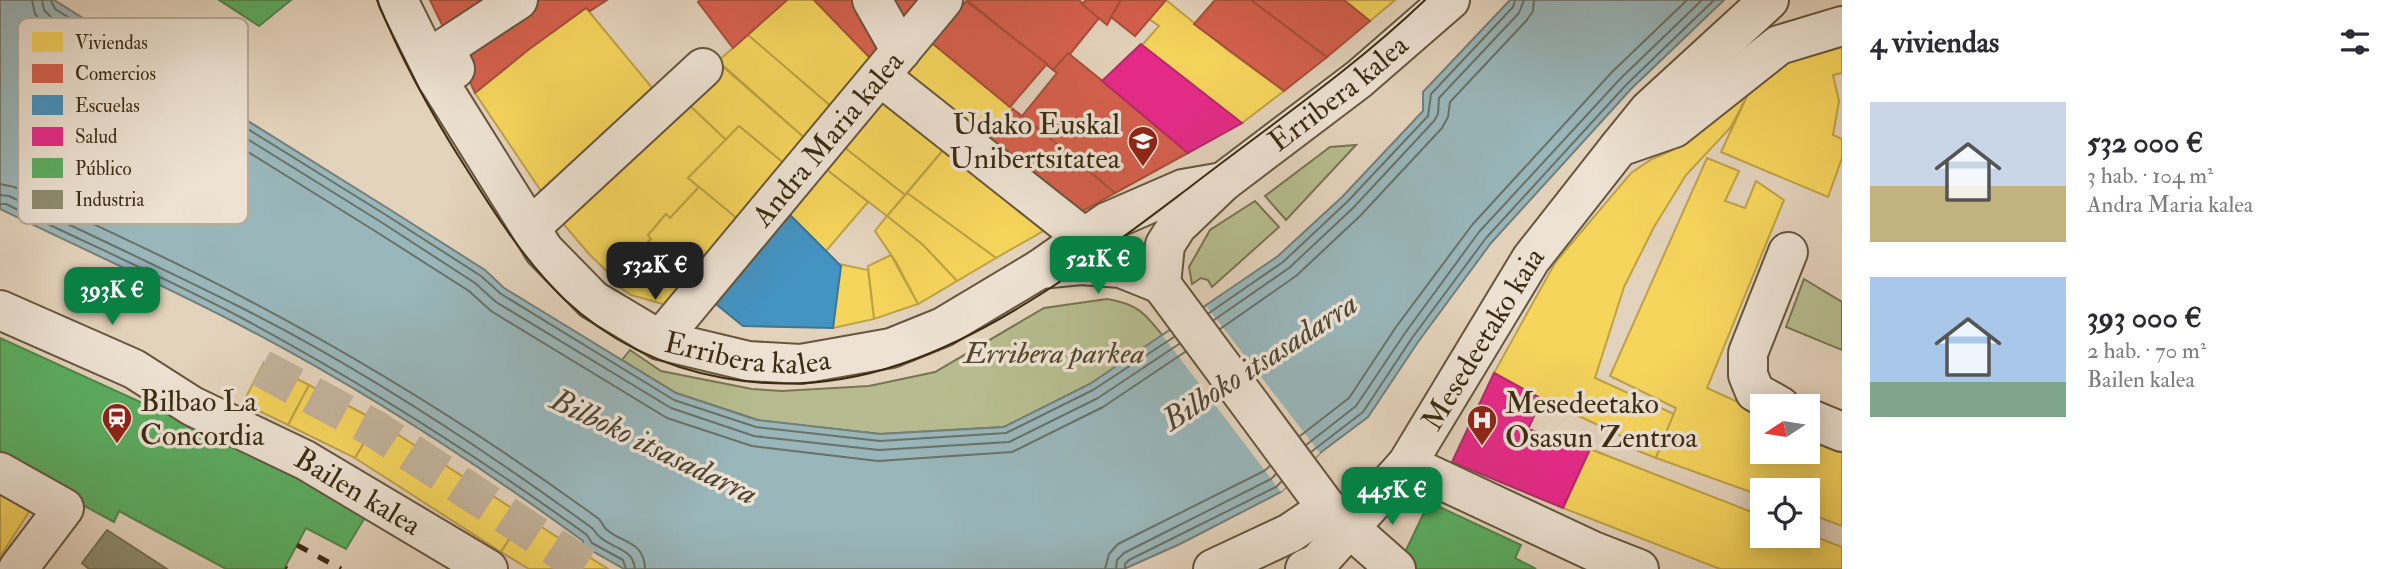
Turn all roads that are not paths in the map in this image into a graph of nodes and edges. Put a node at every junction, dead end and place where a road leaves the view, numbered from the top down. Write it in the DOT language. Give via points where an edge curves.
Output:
graph roads {
  1 [pos="398,0"];
  2 [pos="519,0"];
  3 [pos="872,0"];
  4 [pos="943,0"];
  5 [pos="1450,0"];
  6 [pos="1769,0"];
  7 [pos="1842,26"];
  8 [pos="890,64"];
  9 [pos="703,68"];
  10 [pos="437,79"];
  11 [pos="1619,147"];
  12 [pos="1223,182"];
  13 [pos="531,227"];
  14 [pos="1086,239"];
  15 [pos="1788,251"];
  16 [pos="1040,269"];
  17 [pos="1161,284"];
  18 [pos="0,310"];
  19 [pos="660,340"];
  20 [pos="1759,394"];
  21 [pos="1820,423"];
  22 [pos="1842,432"];
  23 [pos="1407,464"];
  24 [pos="0,472"];
  25 [pos="1330,509"];
  26 [pos="1595,560"];
  27 [pos="18,569"];
  28 [pos="488,569"];
  29 [pos="1213,569"];
  30 [pos="1305,569"];
  31 [pos="1396,569"];
  32 [pos="1639,569"];
  1 -- 10 [label="street, Erribera kalea"];
  2 -- 10 [label="street" via="445,48 455,69"];
  3 -- 8 [label="street"];
  4 -- 8 [label="street, Andra Maria kalea"];
  5 -- 12 [label="street, Erribera kalea" via="1359,79"];
  6 -- 11 [label="street, Mesedeetako kaia" via="1649,110"];
  7 -- 11 [label="street" via="1779,45 1674,128"];
  8 -- 14 [label="street"];
  8 -- 19 [label="street, Andra Maria kalea"];
  9 -- 13 [label="street"];
  10 -- 13 [label="street, Erribera kalea"];
  11 -- 23 [label="street, Mesedeetako kaia" via="1531,259"];
  12 -- 14 [label="street, Erribera kalea" via="1182,189 1107,222"];
  12 -- 17 [label="street, Erribera kalea" via="1177,226 1165,245"];
  13 -- 19 [label="street, Erribera kalea" via="544,250 593,299"];
  14 -- 16 [label="street, Erribera kalea"];
  15 -- 20 [label="street" via="1748,354 1748,375"];
  16 -- 17 [label="street, Erribera kalea" via="1121,268"];
  16 -- 19 [label="street, Erribera kalea" via="943,327 891,348 851,356 801,364 748,361"];
  17 -- 25 [label="street"];
  18 -- 28 [label="street, Bailen kalea" via="134,369 192,406 305,460"];
  21 -- 22 [label="street"];
  23 -- 25 [label="street, Mesedeetako kaia"];
  23 -- 26 [label="street"];
  24 -- 27 [label="street" via="64,508"];
  25 -- 29 [label="street"];
  25 -- 30 [label="street" via="1318,563"];
  25 -- 31 [label="street"];
  26 -- 32 [label="street"];
}
